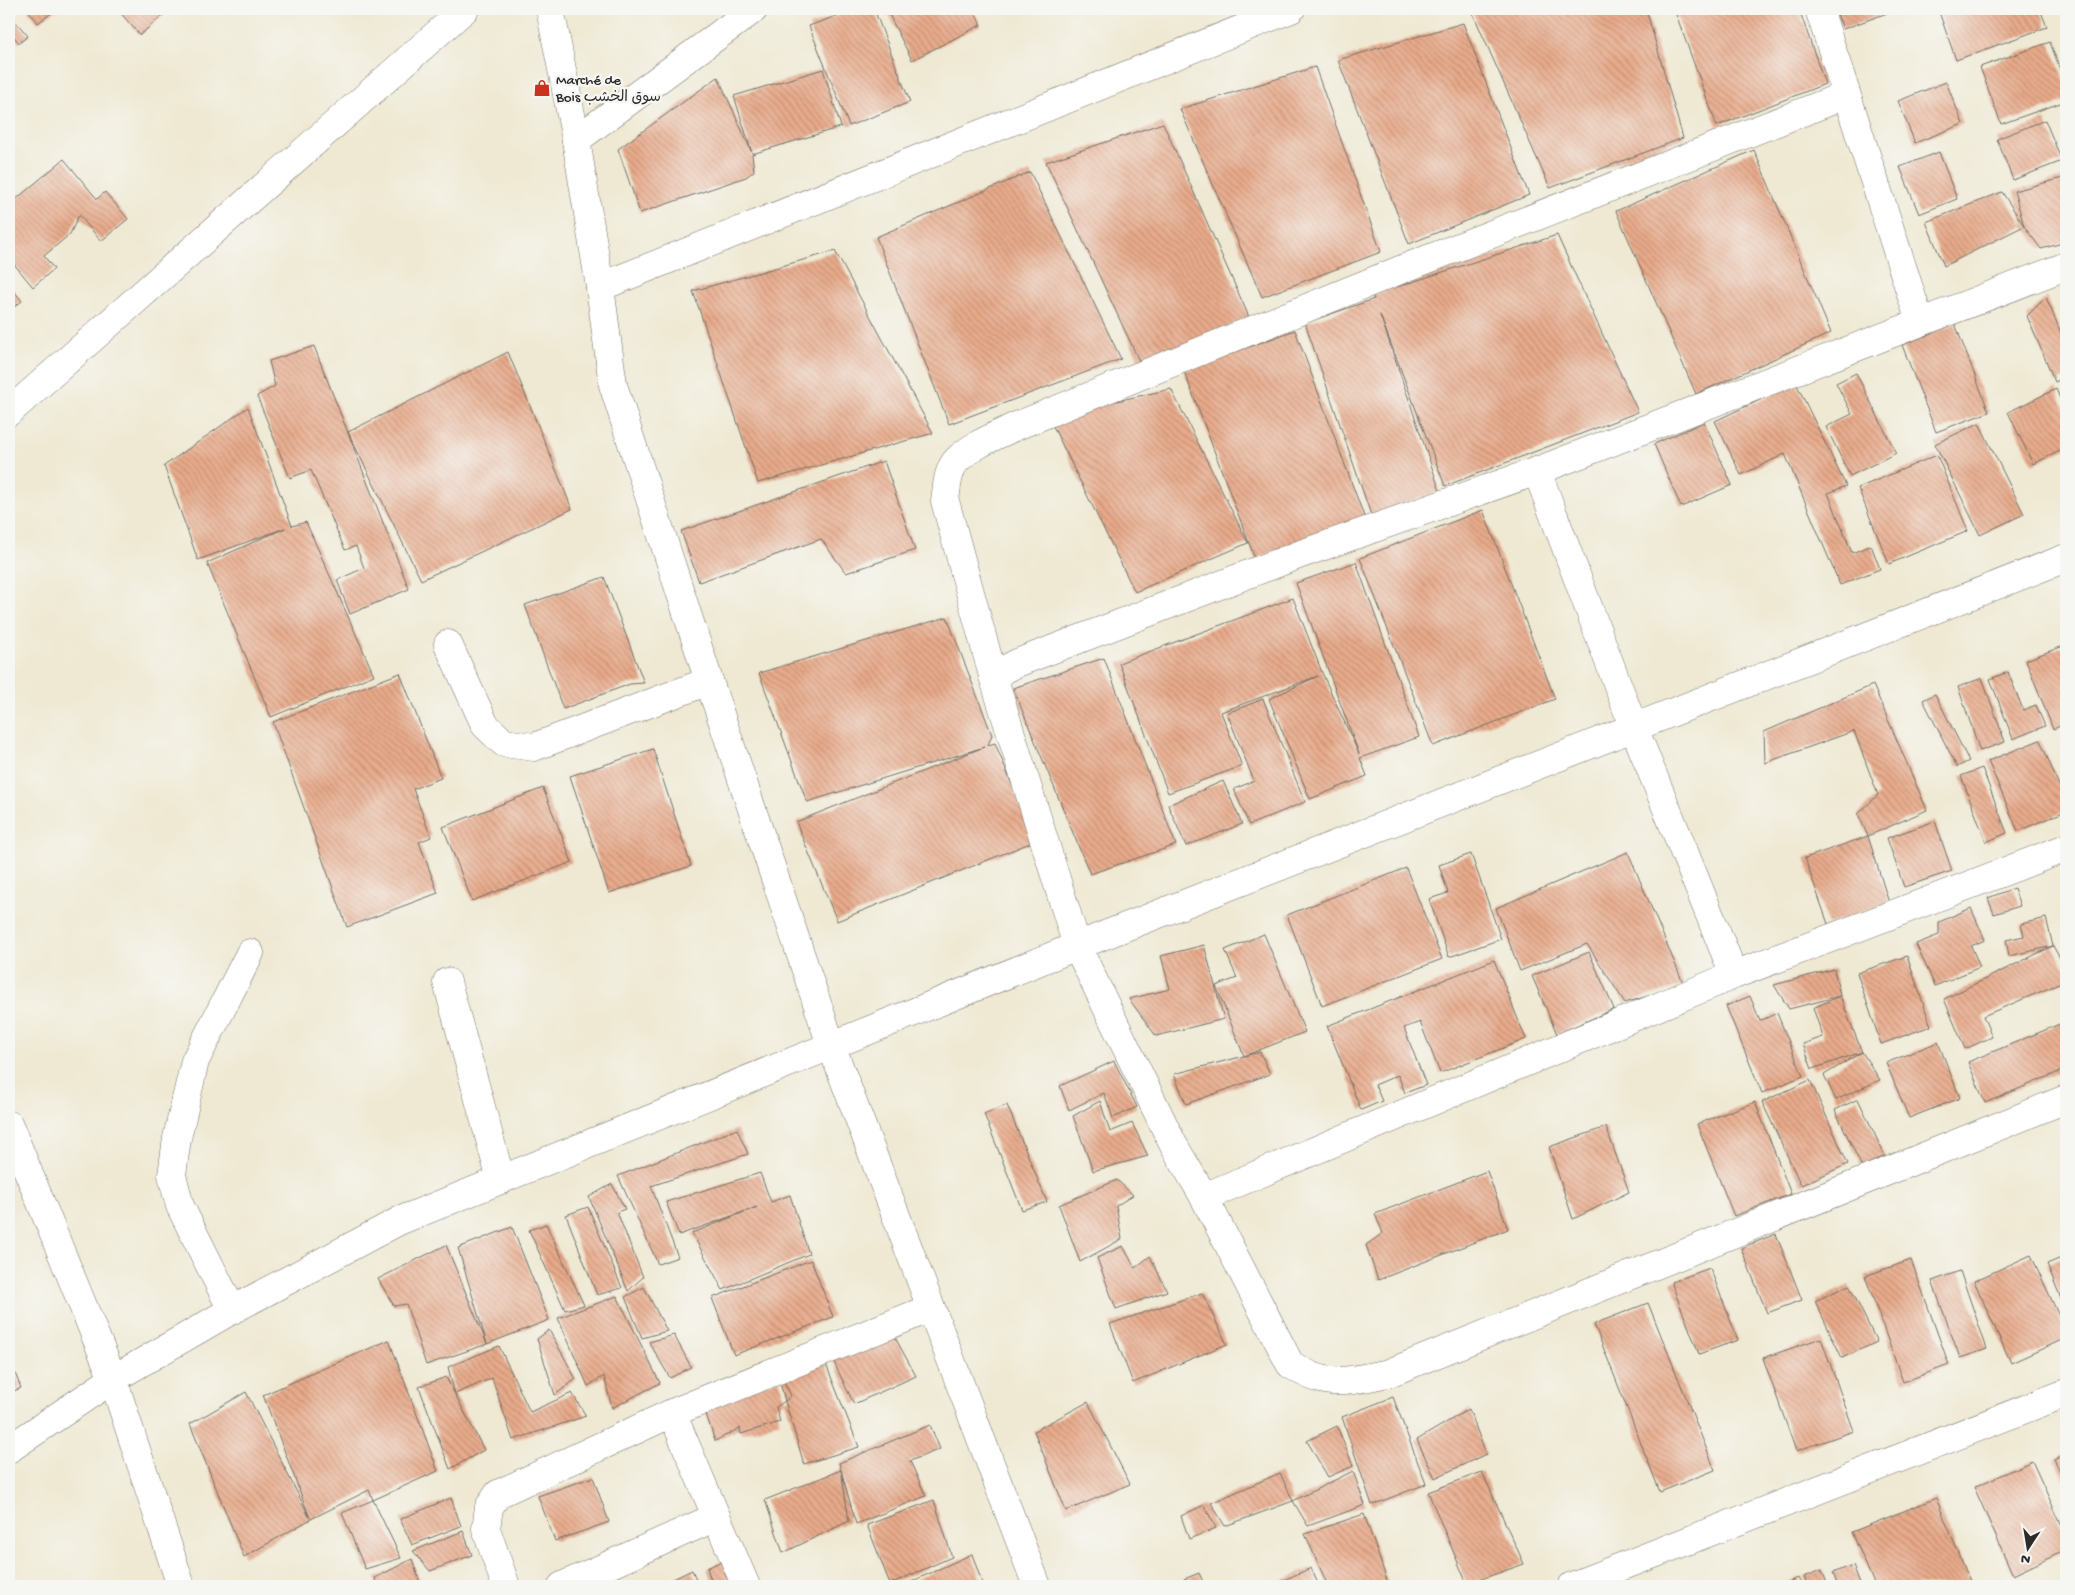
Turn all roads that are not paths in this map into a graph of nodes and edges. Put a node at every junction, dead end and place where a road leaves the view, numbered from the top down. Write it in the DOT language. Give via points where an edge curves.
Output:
graph roads {
  1 [pos="465,9"];
  2 [pos="550,9"];
  3 [pos="754,9"];
  4 [pos="1291,9"];
  5 [pos="1818,9"];
  6 [pos="1846,95"];
  7 [pos="576,140"];
  8 [pos="2066,266"];
  9 [pos="600,287"];
  10 [pos="1920,322"];
  11 [pos="9,412"];
  12 [pos="1537,471"];
  13 [pos="2066,558"];
  14 [pos="448,644"];
  15 [pos="993,676"];
  16 [pos="709,681"];
  17 [pos="1634,728"];
  18 [pos="2066,848"];
  19 [pos="1077,946"];
  20 [pos="250,953"];
  21 [pos="1734,975"];
  22 [pos="447,982"];
  23 [pos="831,1045"];
  24 [pos="2066,1099"];
  25 [pos="9,1125"];
  26 [pos="502,1180"];
  27 [pos="1204,1197"];
  28 [pos="931,1308"];
  29 [pos="232,1310"];
  30 [pos="113,1379"];
  31 [pos="2066,1393"];
  32 [pos="672,1413"];
  33 [pos="9,1449"];
  34 [pos="716,1517"];
  35 [pos="181,1586"];
  36 [pos="506,1586"];
  37 [pos="562,1586"];
  38 [pos="746,1586"];
  39 [pos="1037,1586"];
  40 [pos="1572,1586"];
  1 -- 11 [label="street"];
  2 -- 7 [label="street"];
  3 -- 7 [label="street"];
  4 -- 9 [label="street"];
  5 -- 6 [label="street"];
  6 -- 10 [label="street"];
  6 -- 15 [label="street" via="1400,270 1014,427 956,461 948,478 945,501"];
  7 -- 9 [label="street"];
  8 -- 10 [label="street"];
  9 -- 16 [label="street" via="613,385"];
  10 -- 12 [label="street"];
  12 -- 15 [label="street" via="1301,554 1017,663"];
  12 -- 17 [label="street"];
  13 -- 17 [label="street"];
  14 -- 16 [label="street" via="486,725 504,743 534,747"];
  15 -- 19 [label="street"];
  16 -- 23 [label="street"];
  17 -- 19 [label="street"];
  17 -- 21 [label="street"];
  18 -- 21 [label="street"];
  19 -- 23 [label="street"];
  19 -- 27 [label="street" via="1173,1144"];
  20 -- 29 [label="street" via="194,1061 172,1175 180,1206"];
  21 -- 27 [label="street"];
  22 -- 26 [label="street"];
  23 -- 26 [label="street"];
  23 -- 28 [label="street"];
  24 -- 27 [label="street" via="1389,1373 1337,1383 1309,1376 1290,1364"];
  25 -- 30 [label="street"];
  26 -- 29 [label="street" via="399,1221"];
  28 -- 32 [label="street"];
  28 -- 39 [label="street"];
  29 -- 30 [label="street"];
  30 -- 33 [label="street"];
  30 -- 35 [label="street"];
  31 -- 40 [label="street"];
  32 -- 34 [label="street"];
  32 -- 36 [label="street" via="498,1494 489,1507 486,1529"];
  34 -- 37 [label="street"];
  34 -- 38 [label="street"];
}
